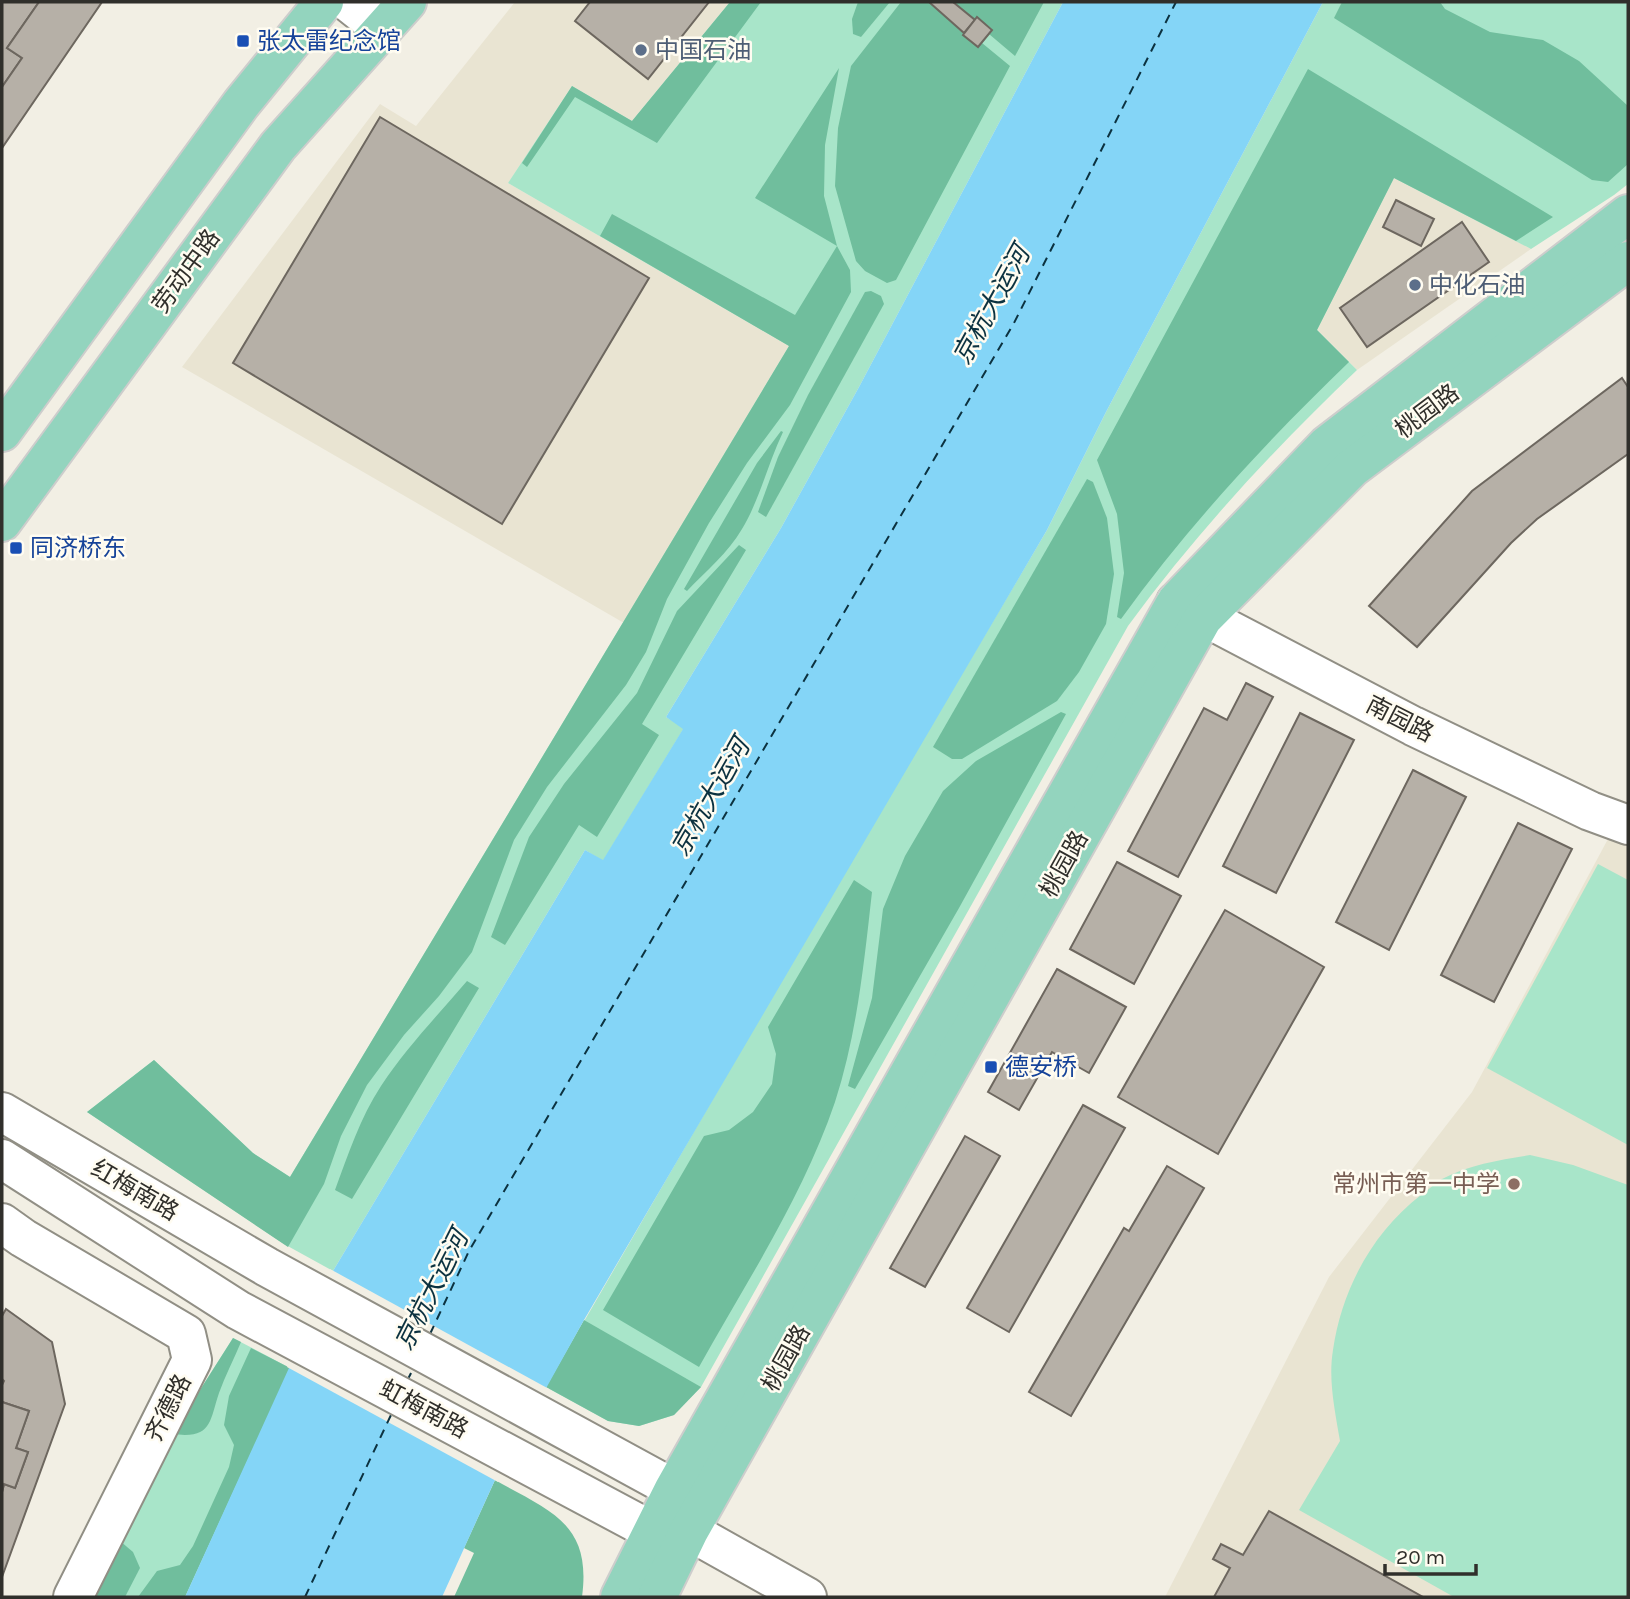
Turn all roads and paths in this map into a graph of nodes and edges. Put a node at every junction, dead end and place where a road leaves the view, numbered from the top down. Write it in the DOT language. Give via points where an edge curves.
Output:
graph roads {
  1 [pos="324,2"];
  2 [pos="348,2"];
  3 [pos="394,16"];
  4 [pos="1628,214"];
  5 [pos="1628,261"];
  6 [pos="2,432"];
  7 [pos="2,522"];
  8 [pos="1189,610"];
  9 [pos="1628,825"];
  10 [pos="2,1112"];
  11 [pos="2,1159"];
  12 [pos="2,1223"];
  13 [pos="267,1267"];
  14 [pos="238,1310"];
  15 [pos="674,1489"];
  16 [pos="670,1531"];
  17 [pos="73,1597"];
  18 [pos="620,1597"];
  19 [pos="657,1597"];
  20 [pos="807,1597"];
  1 -- 6 [label="main road" via="241,104"];
  2 -- 3 [label="street"];
  3 -- 7 [label="main road, 劳动中路" via="278,146"];
  4 -- 8 [label="main road, 桃园路" via="1327,445"];
  5 -- 8 [label="main road, 桃园路" via="1352,468"];
  8 -- 9 [label="street, 南园路" via="1413,726"];
  8 -- 15 [label="main road, 桃园路"];
  8 -- 16 [label="main road, 桃园路"];
  10 -- 13 [label="street, 红梅南路"];
  11 -- 14 [label="street, 红梅南路"];
  12 -- 17 [label="street, 齐德路" via="186,1334 192,1360"];
  13 -- 15 [label="street, 虹梅南路"];
  14 -- 16 [label="street, 虹梅南路" via="610,1509"];
  15 -- 16 [label="street"];
  16 -- 18 [label="main road"];
  16 -- 19 [label="main road, 桃园路"];
  16 -- 20 [label="street"];
}
